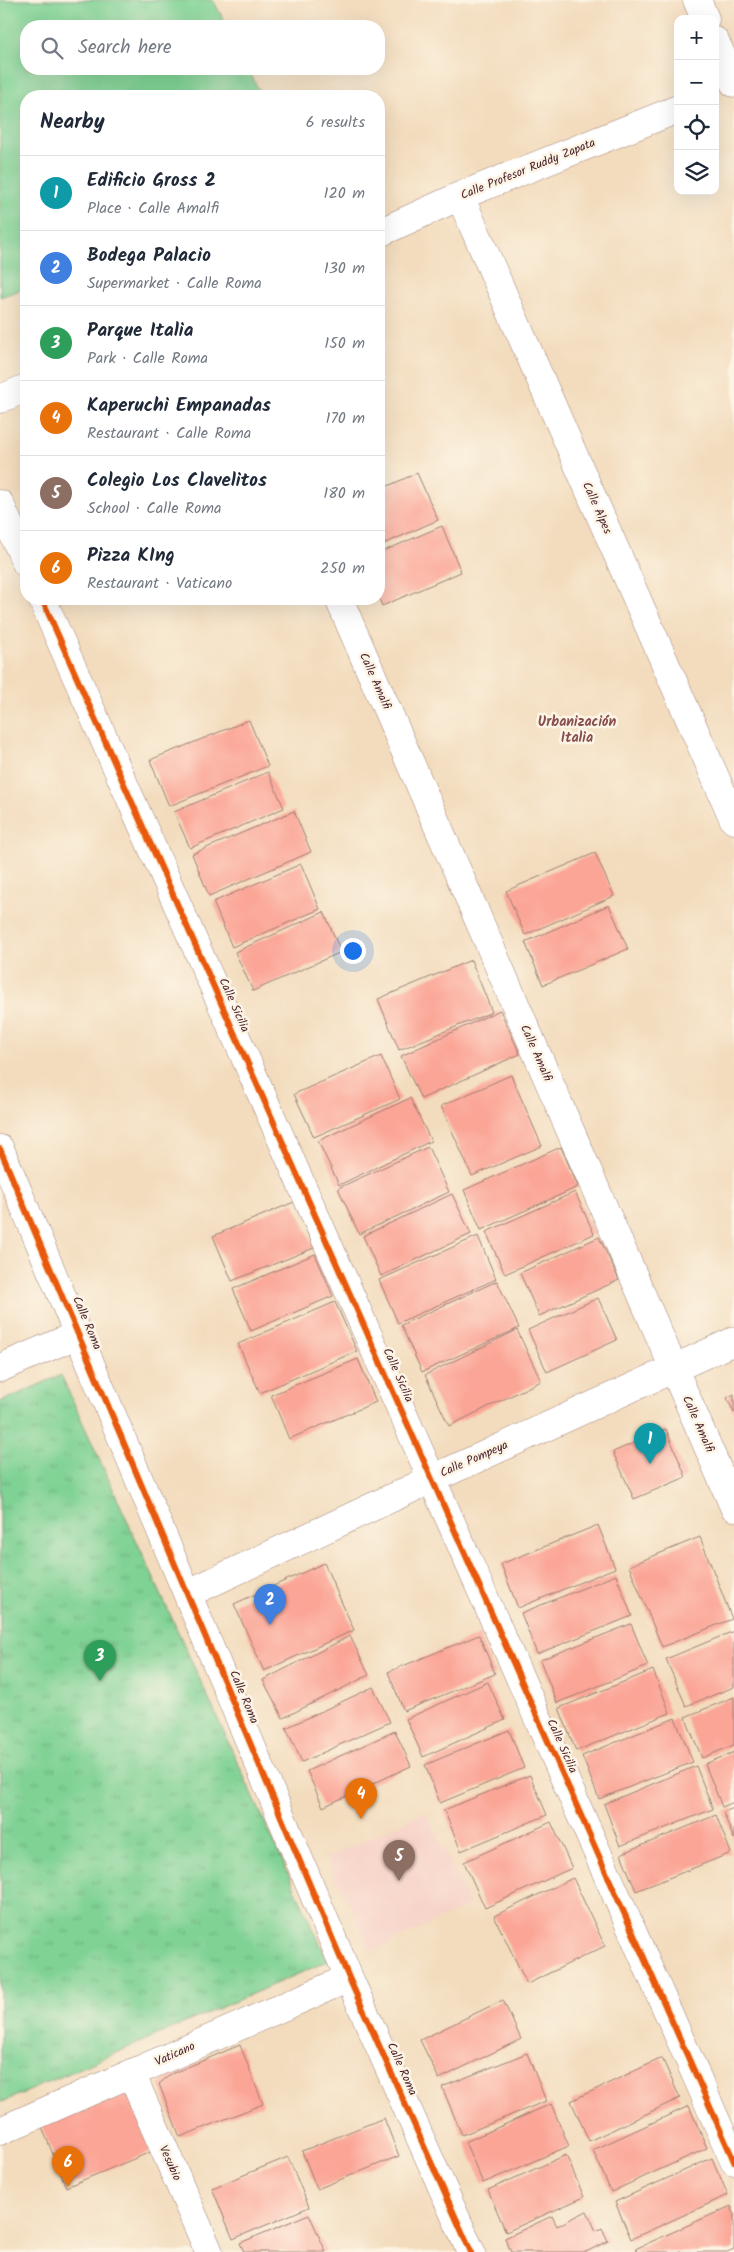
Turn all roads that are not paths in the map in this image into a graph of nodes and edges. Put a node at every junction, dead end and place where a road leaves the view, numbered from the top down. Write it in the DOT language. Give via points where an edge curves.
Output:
graph roads {
  1 [pos="697,0"];
  2 [pos="703,15"];
  3 [pos="719,50"];
  4 [pos="734,85"];
  5 [pos="719,92"];
  6 [pos="674,111"];
  7 [pos="460,196"];
  8 [pos="385,229"];
  9 [pos="20,391"];
  10 [pos="0,399"];
  11 [pos="0,504"];
  12 [pos="20,549"];
  13 [pos="45,605"];
  14 [pos="342,605"];
  15 [pos="734,820"];
  16 [pos="0,1148"];
  17 [pos="79,1334"];
  18 [pos="734,1342"];
  19 [pos="0,1368"];
  20 [pos="674,1369"];
  21 [pos="432,1479"];
  22 [pos="734,1507"];
  23 [pos="189,1593"];
  24 [pos="349,1978"];
  25 [pos="131,2073"];
  26 [pos="0,2131"];
  27 [pos="734,2161"];
  28 [pos="209,2252"];
  29 [pos="471,2252"];
  1 -- 2 [label="street"];
  3 -- 4 [label="street"];
  4 -- 5 [label="street"];
  6 -- 7 [label="street, Calle Profesor Ruddy Zapata"];
  7 -- 8 [label="street, Calle Profesor Ruddy Zapata"];
  7 -- 15 [label="street, Calle Alpes"];
  9 -- 10 [label="street"];
  11 -- 12 [label="street"];
  13 -- 21 [label="street, Calle Sicilia"];
  14 -- 20 [label="street, Calle Amalfi"];
  16 -- 17 [label="street, Calle Roma"];
  17 -- 19 [label="street"];
  17 -- 23 [label="street, Calle Roma"];
  18 -- 20 [label="street, Calle Pompeya"];
  20 -- 21 [label="street, Calle Pompeya"];
  20 -- 22 [label="street, Calle Amalfi"];
  21 -- 23 [label="street, Calle Pompeya"];
  21 -- 27 [label="street, Calle Sicilia"];
  23 -- 24 [label="street, Calle Roma"];
  24 -- 25 [label="street, Vaticano"];
  24 -- 29 [label="street, Calle Roma"];
  25 -- 26 [label="street, Vaticano"];
  25 -- 28 [label="street, Vesubio"];
}
